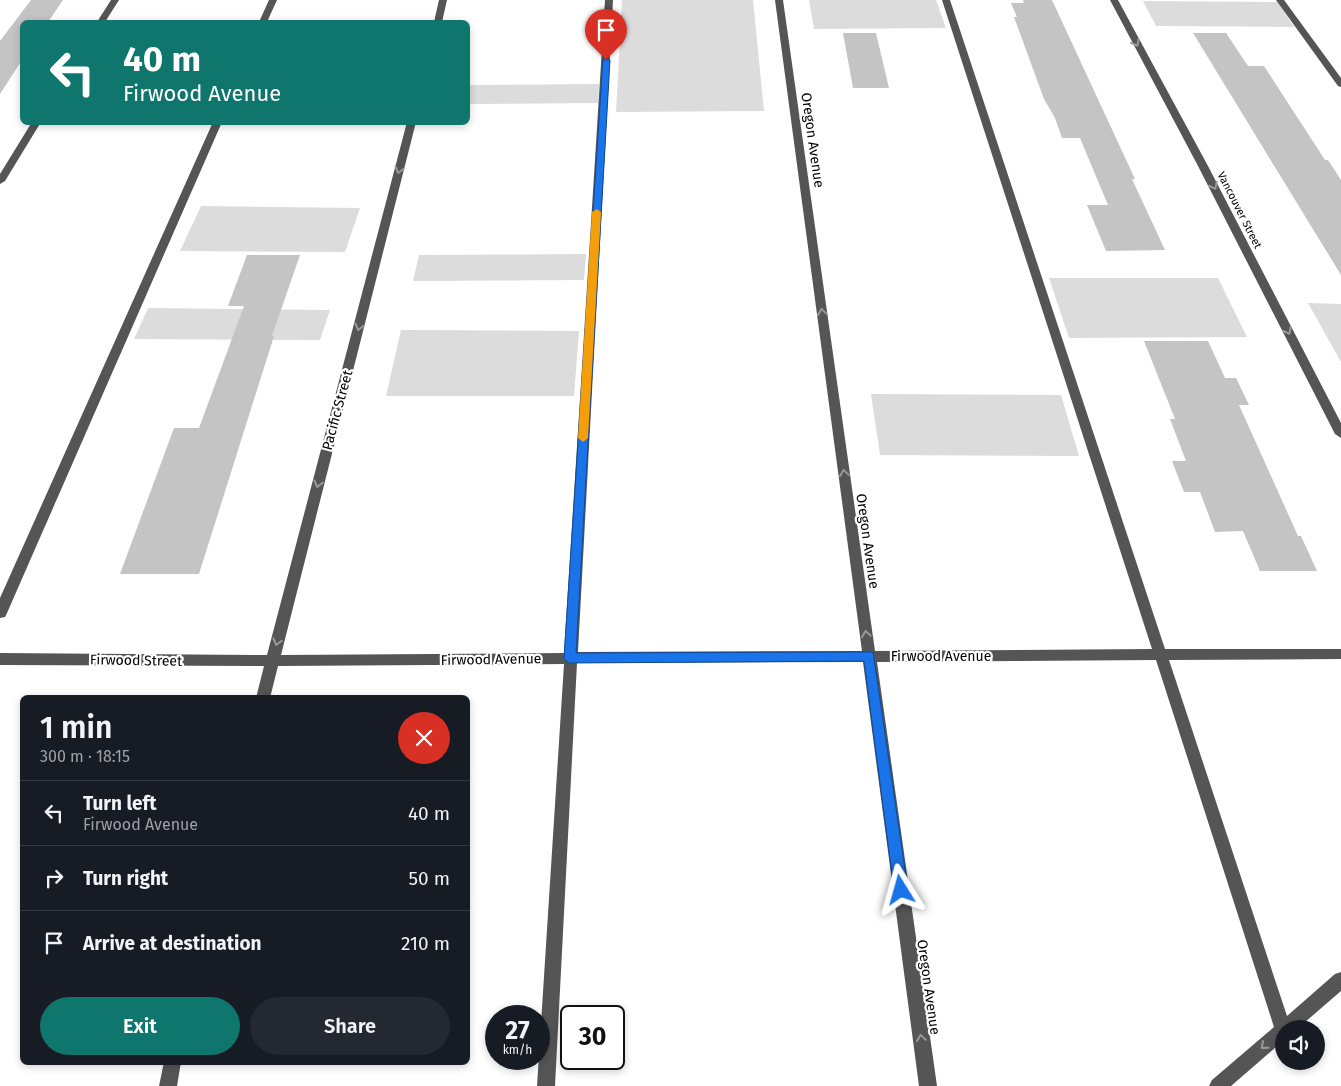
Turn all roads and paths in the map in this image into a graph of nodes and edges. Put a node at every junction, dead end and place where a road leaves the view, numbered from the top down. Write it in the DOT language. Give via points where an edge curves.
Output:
graph roads {
  1 [pos="115,0"];
  2 [pos="273,0"];
  3 [pos="443,0"];
  4 [pos="609,0"];
  5 [pos="779,0"];
  6 [pos="946,0"];
  7 [pos="1114,0"];
  8 [pos="1280,0"];
  9 [pos="102,20"];
  10 [pos="264,20"];
  11 [pos="438,20"];
  12 [pos="1341,84"];
  13 [pos="35,125"];
  14 [pos="217,125"];
  15 [pos="411,125"];
  16 [pos="0,181"];
  17 [pos="1341,434"];
  18 [pos="0,613"];
  19 [pos="1341,654"];
  20 [pos="1162,655"];
  21 [pos="869,656"];
  22 [pos="0,658"];
  23 [pos="570,658"];
  24 [pos="272,662"];
  25 [pos="264,695"];
  26 [pos="1341,980"];
  27 [pos="1280,1020"];
  28 [pos="1294,1020"];
  29 [pos="1275,1036"];
  30 [pos="173,1065"];
  31 [pos="168,1086"];
  32 [pos="546,1086"];
  33 [pos="928,1086"];
  34 [pos="1218,1086"];
  1 -- 9 [label="street"];
  2 -- 10 [label="street"];
  3 -- 11 [label="street"];
  4 -- 23 [label="street"];
  21 -- 5 [label="street, Oregon Avenue, one-way"];
  6 -- 20 [label="street"];
  7 -- 17 [label="street, Vancouver Street, one-way"];
  8 -- 12 [label="street"];
  13 -- 16 [label="street"];
  14 -- 18 [label="street"];
  15 -- 24 [label="street, Pacific Street, one-way"];
  19 -- 20 [label="street, Firwood Avenue"];
  20 -- 21 [label="street, Firwood Avenue"];
  20 -- 27 [label="street"];
  21 -- 23 [label="street, Firwood Avenue"];
  33 -- 21 [label="street, Oregon Avenue, one-way"];
  22 -- 24 [label="street, Firwood Street"];
  23 -- 24 [label="street, Firwood Avenue"];
  23 -- 32 [label="street"];
  24 -- 25 [label="street, Pacific Street"];
  26 -- 28 [label="street"];
  29 -- 34 [label="street, one-way"];
  30 -- 31 [label="street"];
}
